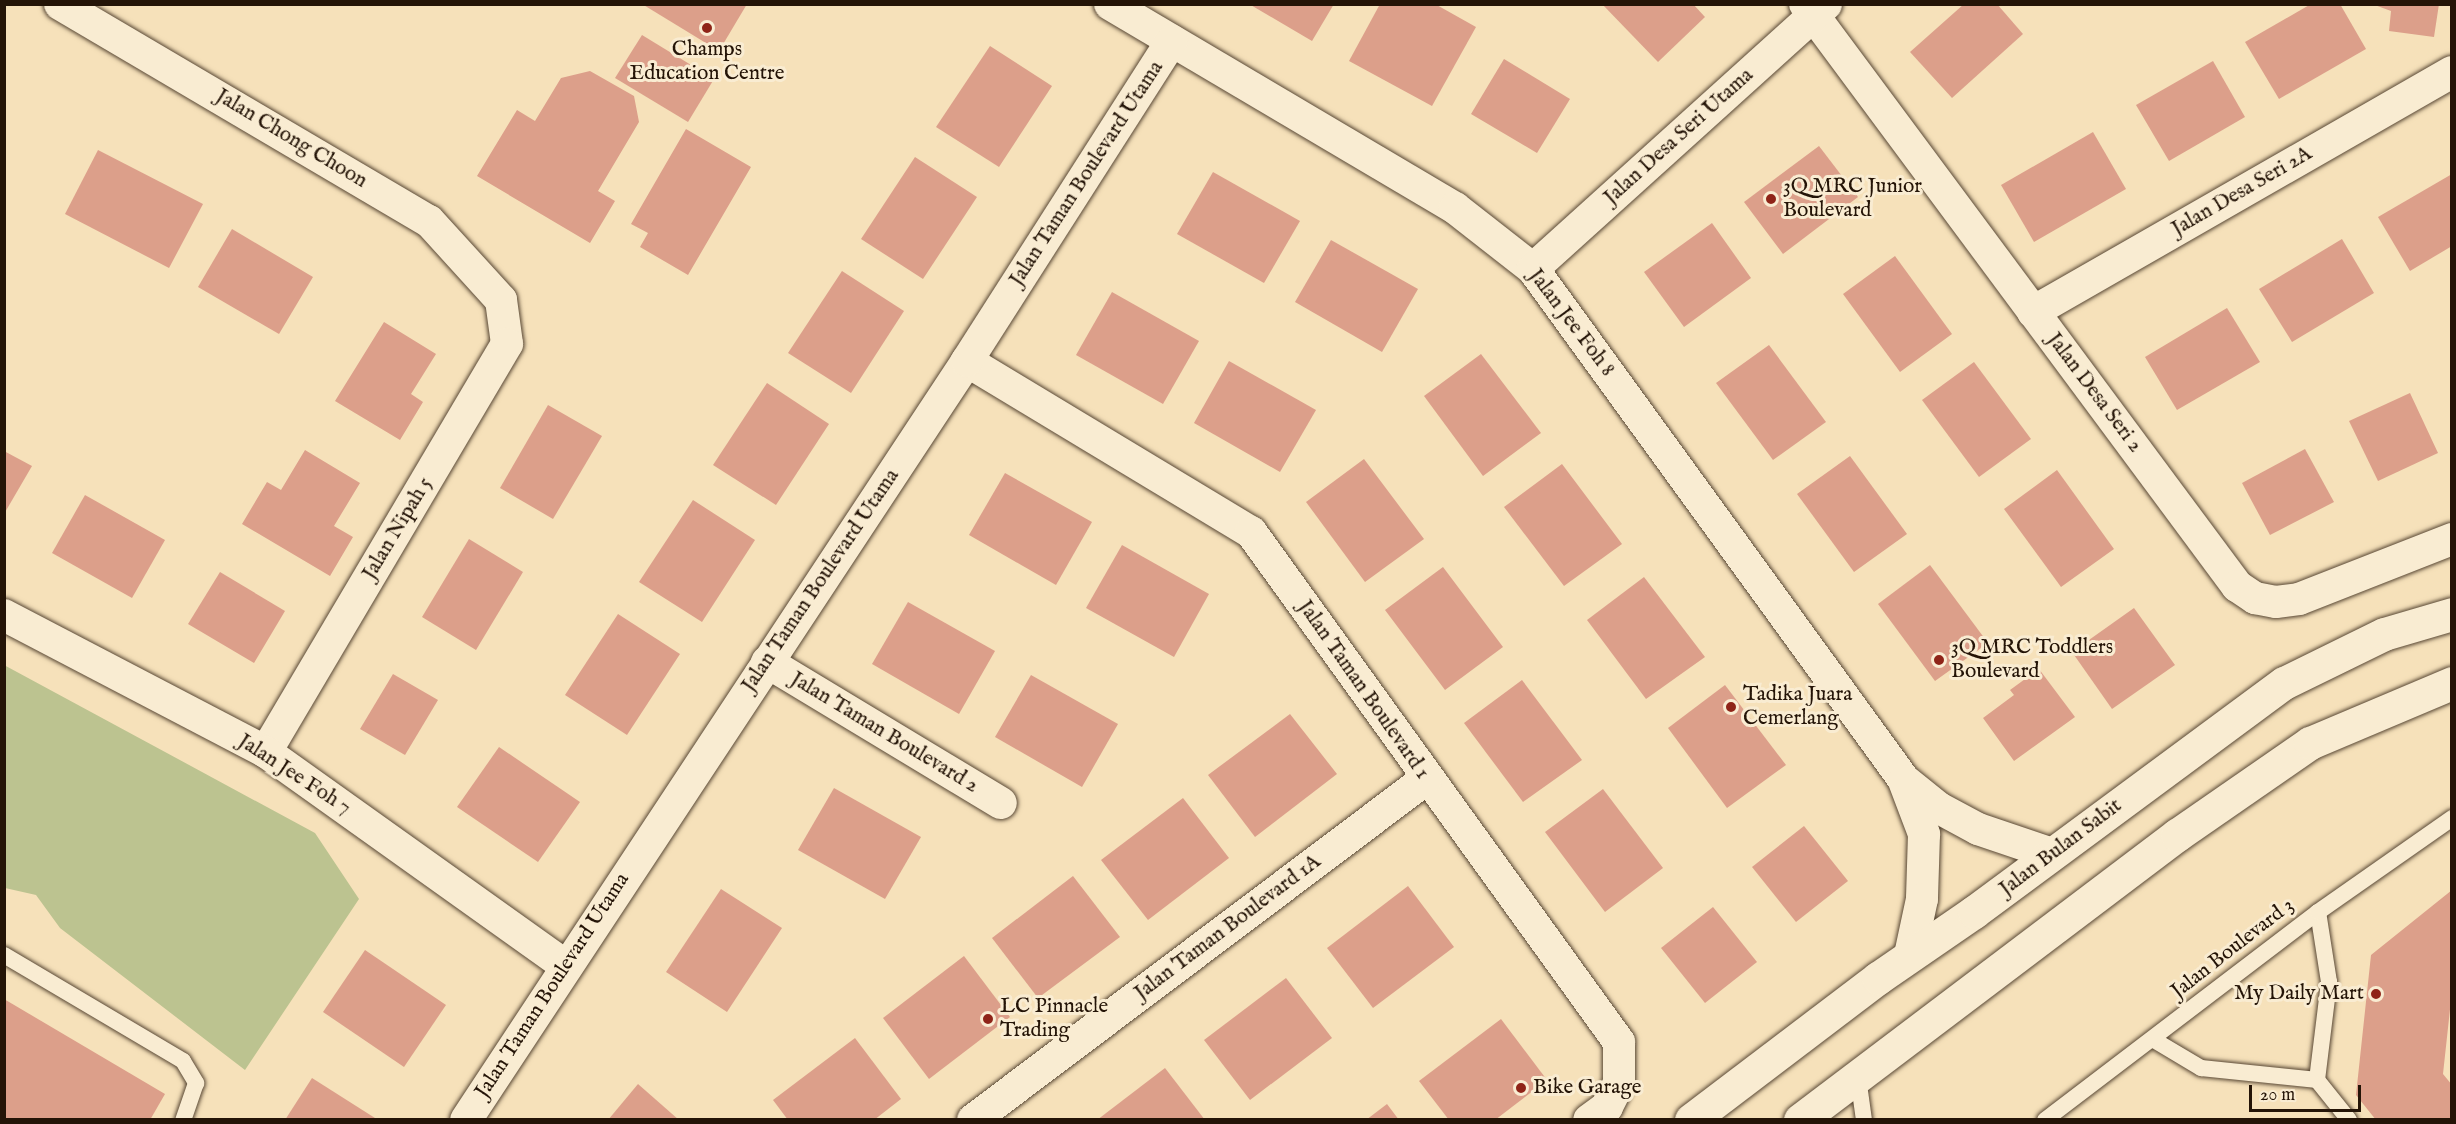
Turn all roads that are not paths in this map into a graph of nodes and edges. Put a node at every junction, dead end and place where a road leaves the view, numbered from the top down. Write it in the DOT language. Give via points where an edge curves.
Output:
graph roads {
  1 [pos="60,4"];
  2 [pos="1110,4"];
  3 [pos="1815,8"];
  4 [pos="1172,41"];
  5 [pos="2451,72"];
  6 [pos="1533,269"];
  7 [pos="501,300"];
  8 [pos="2033,312"];
  9 [pos="967,361"];
  10 [pos="2451,539"];
  11 [pos="2451,614"];
  12 [pos="4,615"];
  13 [pos="766,662"];
  14 [pos="2451,683"];
  15 [pos="266,752"];
  16 [pos="1426,779"];
  17 [pos="1904,780"];
  18 [pos="1001,804"];
  19 [pos="2451,818"];
  20 [pos="2052,854"];
  21 [pos="2318,912"];
  22 [pos="4,955"];
  23 [pos="1910,955"];
  24 [pos="565,965"];
  25 [pos="2154,1040"];
  26 [pos="1858,1077"];
  27 [pos="2317,1080"];
  28 [pos="472,1117"];
  29 [pos="183,1119"];
  30 [pos="973,1119"];
  31 [pos="1589,1119"];
  32 [pos="1690,1119"];
  33 [pos="1800,1119"];
  34 [pos="1864,1119"];
  35 [pos="2045,1119"];
  36 [pos="2349,1119"];
  1 -- 7 [label="street, Jalan Chong Choon" via="429,221"];
  2 -- 4 [label="street, Jalan Jee Foh 8"];
  3 -- 6 [label="street, Jalan Desa Seri Utama"];
  3 -- 8 [label="street, Jalan Desa Seri 2"];
  4 -- 6 [label="street, Jalan Jee Foh 8" via="1455,208"];
  4 -- 9 [label="street, Jalan Taman Boulevard Utama"];
  5 -- 8 [label="street, Jalan Desa Seri 2A"];
  6 -- 17 [label="street, Jalan Jee Foh 8"];
  7 -- 15 [label="street, Jalan Nipah 5" via="507,344"];
  8 -- 10 [label="street, Jalan Desa Seri 2" via="2237,586 2255,598 2276,602 2299,598"];
  9 -- 13 [label="street, Jalan Taman Boulevard Utama"];
  9 -- 16 [label="street, Jalan Taman Boulevard 1" via="1251,532"];
  11 -- 20 [label="main road, Jalan Bulan Sabit" via="2384,634 2284,683"];
  12 -- 15 [label="street, Jalan Jee Foh 7"];
  13 -- 18 [label="street, Jalan Taman Boulevard 2"];
  13 -- 24 [label="street, Jalan Taman Boulevard Utama"];
  14 -- 26 [label="main road" via="2310,743 2177,835"];
  15 -- 24 [label="street, Jalan Jee Foh 7"];
  16 -- 30 [label="street, Jalan Taman Boulevard 1A"];
  16 -- 31 [label="street, Jalan Taman Boulevard 1" via="1619,1042 1619,1083 1607,1107"];
  17 -- 20 [label="street, Jalan Jee Foh 8" via="1939,808 1978,829"];
  17 -- 23 [label="street, Jalan Jee Foh 8" via="1924,834 1922,899"];
  19 -- 21 [label="lane, Jalan Boulevard 3"];
  20 -- 23 [label="main road, Jalan Bulan Sabit"];
  21 -- 25 [label="lane, Jalan Boulevard 3"];
  21 -- 27 [label="lane" via="2329,982"];
  22 -- 29 [label="lane" via="183,1061 196,1083"];
  23 -- 32 [label="main road, Jalan Bulan Sabit"];
  24 -- 28 [label="street, Jalan Taman Boulevard Utama"];
  25 -- 27 [label="lane" via="2201,1068"];
  25 -- 35 [label="lane, Jalan Boulevard 3"];
  26 -- 33 [label="main road"];
  26 -- 34 [label="lane"];
  27 -- 36 [label="lane"];
}
